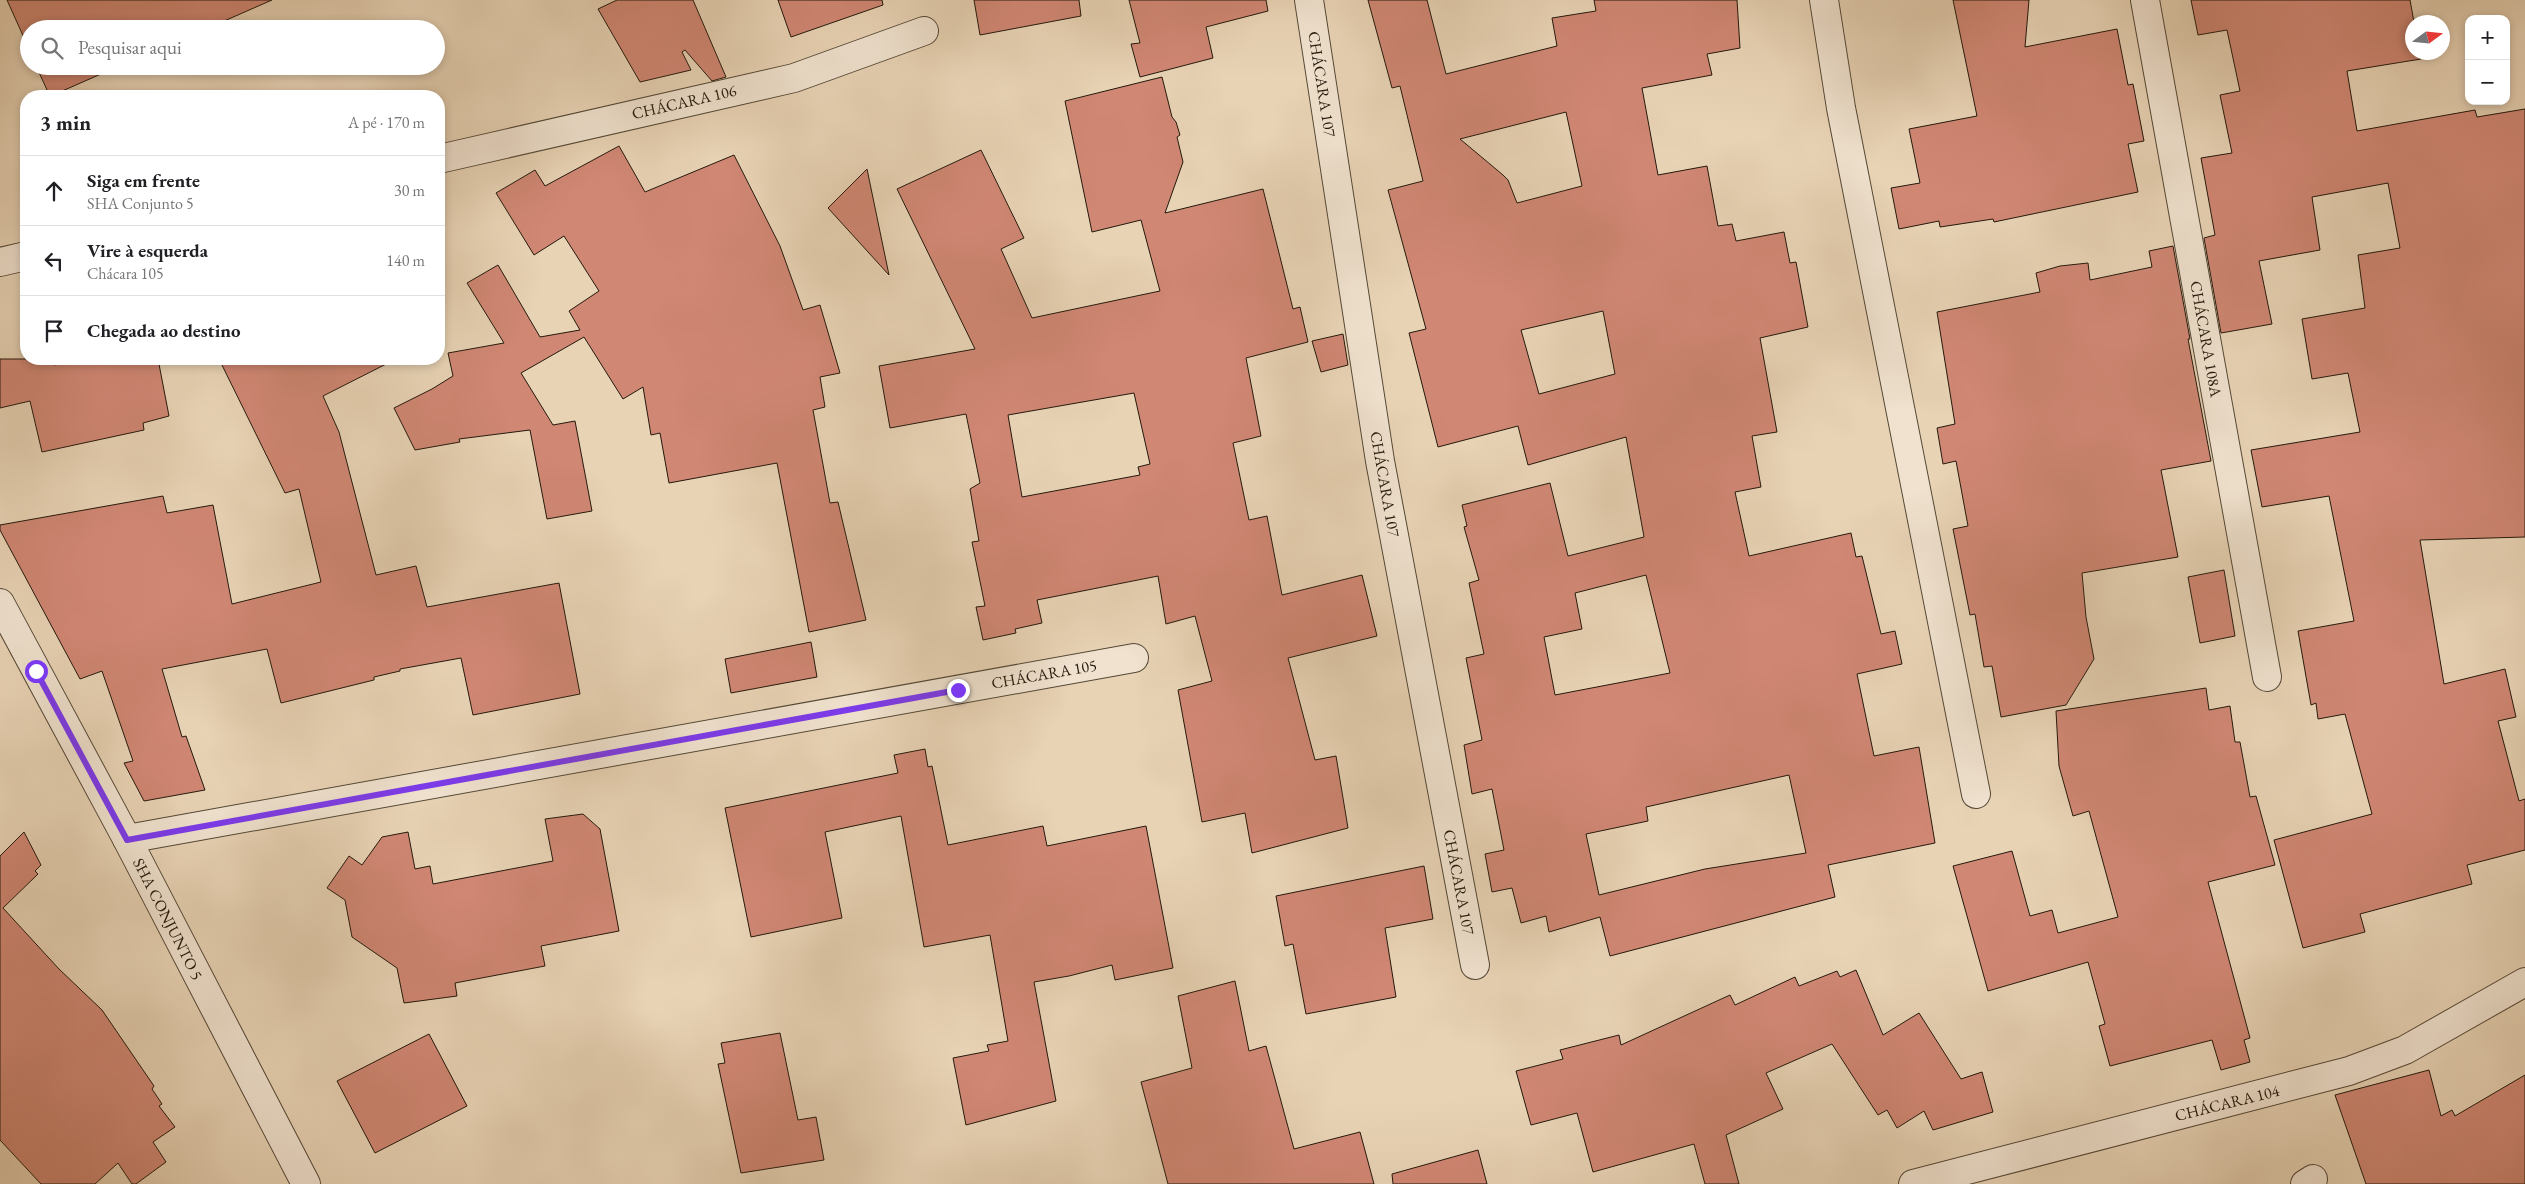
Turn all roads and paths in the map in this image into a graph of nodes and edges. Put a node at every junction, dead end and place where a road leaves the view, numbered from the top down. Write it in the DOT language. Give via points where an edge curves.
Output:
graph roads {
  1 [pos="1309,0"];
  2 [pos="1824,0"];
  3 [pos="2145,0"];
  4 [pos="924,31"];
  5 [pos="445,158"];
  6 [pos="20,257"];
  7 [pos="0,262"];
  8 [pos="0,603"];
  9 [pos="1134,658"];
  10 [pos="2266,677"];
  11 [pos="1976,794"];
  12 [pos="127,840"];
  13 [pos="1475,965"];
  14 [pos="2525,982"];
  15 [pos="306,1184"];
  16 [pos="1913,1184"];
  1 -- 13 [label="street, CHÁCARA 107" via="1380,461"];
  2 -- 11 [label="street" via="1841,108"];
  3 -- 10 [label="street, CHÁCARA 108A"];
  4 -- 5 [label="street, CHÁCARA 106" via="794,78"];
  6 -- 7 [label="street"];
  8 -- 12 [label="street, SHA CONJUNTO 5"];
  9 -- 12 [label="street, CHÁCARA 105"];
  12 -- 15 [label="street, SHA CONJUNTO 5"];
  14 -- 16 [label="street, CHÁCARA 104" via="2405,1050 2349,1071"];
}
